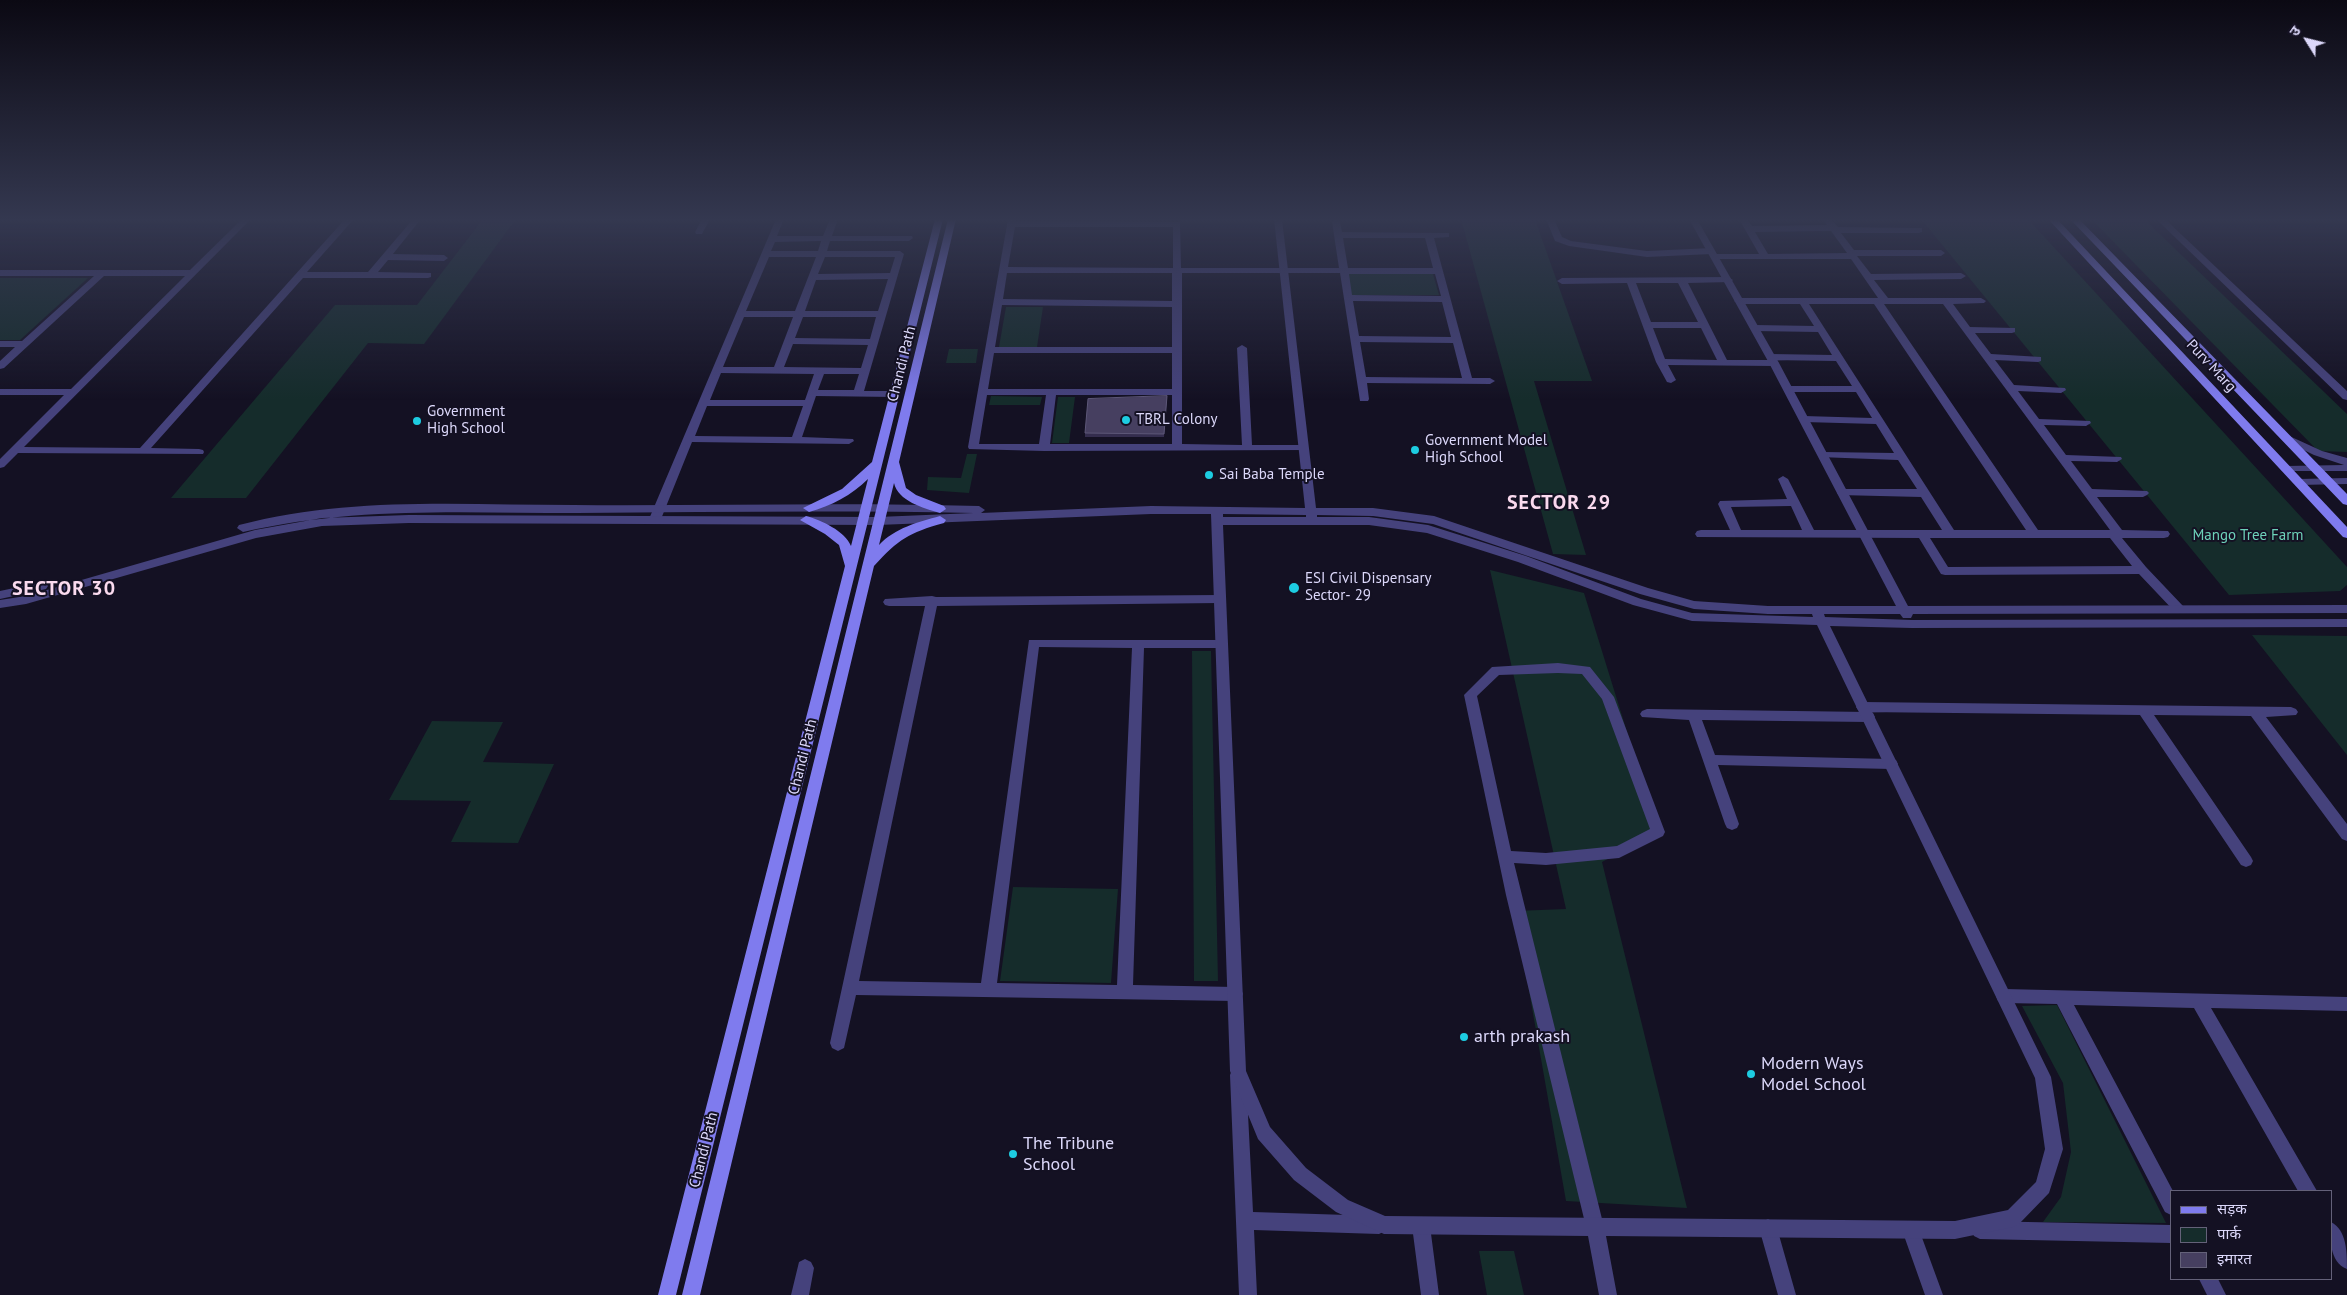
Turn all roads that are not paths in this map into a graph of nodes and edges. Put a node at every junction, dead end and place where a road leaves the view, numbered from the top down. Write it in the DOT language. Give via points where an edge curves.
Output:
graph roads {
  1 [pos="95,279"];
  2 [pos="186,279"];
  3 [pos="295,279"];
  4 [pos="755,279"];
  5 [pos="813,279"];
  6 [pos="893,279"];
  7 [pos="924,279"];
  8 [pos="937,279"];
  9 [pos="1002,279"];
  10 [pos="1177,279"];
  11 [pos="1285,279"];
  12 [pos="1345,279"];
  13 [pos="1440,279"];
  14 [pos="1869,279"];
  15 [pos="2109,279"];
  16 [pos="2132,279"];
  17 [pos="2223,279"];
  18 [pos="1728,280"];
  19 [pos="1562,281"];
  20 [pos="1631,281"];
  21 [pos="1682,281"];
  22 [pos="1348,298"];
  23 [pos="1446,298"];
  24 [pos="1739,301"];
  25 [pos="1804,301"];
  26 [pos="1881,301"];
  27 [pos="1946,301"];
  28 [pos="1981,301"];
  29 [pos="998,302"];
  30 [pos="1177,304"];
  31 [pos="740,314"];
  32 [pos="882,314"];
  33 [pos="800,315"];
  34 [pos="1647,325"];
  35 [pos="1705,325"];
  36 [pos="1754,328"];
  37 [pos="1821,329"];
  38 [pos="1968,330"];
  39 [pos="2012,330"];
  40 [pos="1354,338"];
  41 [pos="1457,340"];
  42 [pos="790,341"];
  43 [pos="873,342"];
  44 [pos="0,344"];
  45 [pos="24,344"];
  46 [pos="1242,348"];
  47 [pos="990,350"];
  48 [pos="1177,350"];
  49 [pos="1839,358"];
  50 [pos="1988,358"];
  51 [pos="2038,359"];
  52 [pos="1773,360"];
  53 [pos="1661,362"];
  54 [pos="1724,362"];
  55 [pos="0,366"];
  56 [pos="717,370"];
  57 [pos="778,371"];
  58 [pos="820,371"];
  59 [pos="864,371"];
  60 [pos="1361,380"];
  61 [pos="1671,380"];
  62 [pos="1468,381"];
  63 [pos="1490,381"];
  64 [pos="2011,388"];
  65 [pos="1858,389"];
  66 [pos="1788,390"];
  67 [pos="2061,390"];
  68 [pos="0,392"];
  69 [pos="73,392"];
  70 [pos="982,392"];
  71 [pos="1051,392"];
  72 [pos="1177,392"];
  73 [pos="858,394"];
  74 [pos="895,394"];
  75 [pos="2347,397"];
  76 [pos="810,398"];
  77 [pos="1364,399"];
  78 [pos="703,403"];
  79 [pos="1804,419"];
  80 [pos="1879,420"];
  81 [pos="2036,422"];
  82 [pos="2086,423"];
  83 [pos="2285,437"];
  84 [pos="688,439"];
  85 [pos="796,440"];
  86 [pos="849,441"];
  87 [pos="1177,447"];
  88 [pos="1044,448"];
  89 [pos="1247,448"];
  90 [pos="1304,448"];
  91 [pos="14,450"];
  92 [pos="142,452"];
  93 [pos="199,452"];
  94 [pos="1823,455"];
  95 [pos="1902,457"];
  96 [pos="2063,458"];
  97 [pos="2117,459"];
  98 [pos="894,460"];
  99 [pos="878,461"];
  100 [pos="2347,462"];
  101 [pos="0,465"];
  102 [pos="2347,468"];
  103 [pos="2286,469"];
  104 [pos="2316,469"];
  105 [pos="1783,479"];
  106 [pos="2347,481"];
  107 [pos="2298,482"];
  108 [pos="2329,482"];
  109 [pos="1843,493"];
  110 [pos="1925,493"];
  111 [pos="2089,493"];
  112 [pos="2143,493"];
  113 [pos="2347,501"];
  114 [pos="1795,502"];
  115 [pos="657,514"];
  116 [pos="808,514"];
  117 [pos="872,514"];
  118 [pos="940,514"];
  119 [pos="1217,516"];
  120 [pos="1312,516"];
  121 [pos="1736,532"];
  122 [pos="1700,534"];
  123 [pos="1810,534"];
  124 [pos="2116,534"];
  125 [pos="2164,534"];
  126 [pos="2347,534"];
  127 [pos="1865,535"];
  128 [pos="1923,535"];
  129 [pos="1951,535"];
  130 [pos="2035,535"];
  131 [pos="859,567"];
  132 [pos="2142,570"];
  133 [pos="0,595"];
  134 [pos="1220,599"];
  135 [pos="932,600"];
  136 [pos="889,602"];
  137 [pos="0,604"];
  138 [pos="2178,609"];
  139 [pos="2347,609"];
  140 [pos="1905,610"];
  141 [pos="1820,616"];
  142 [pos="2347,623"];
  143 [pos="1912,624"];
  144 [pos="1138,643"];
  145 [pos="1222,644"];
  146 [pos="2143,710"];
  147 [pos="2254,711"];
  148 [pos="1866,712"];
  149 [pos="2292,712"];
  150 [pos="1647,714"];
  151 [pos="1694,715"];
  152 [pos="1710,760"];
  153 [pos="1891,764"];
  154 [pos="1732,824"];
  155 [pos="2347,835"];
  156 [pos="1505,857"];
  157 [pos="2246,861"];
  158 [pos="850,988"];
  159 [pos="988,990"];
  160 [pos="1125,992"];
  161 [pos="1235,994"];
  162 [pos="2004,996"];
  163 [pos="2062,998"];
  164 [pos="2198,1000"];
  165 [pos="2345,1006"];
  166 [pos="838,1043"];
  167 [pos="1238,1071"];
  168 [pos="2307,1190"];
  169 [pos="2170,1204"];
  170 [pos="1244,1221"];
  171 [pos="1384,1226"];
  172 [pos="1421,1226"];
  173 [pos="1594,1227"];
  174 [pos="1768,1228"];
  175 [pos="1910,1230"];
  176 [pos="1954,1230"];
  177 [pos="2332,1233"];
  178 [pos="2170,1234"];
  179 [pos="2347,1260"];
  180 [pos="805,1268"];
  181 [pos="2209,1280"];
  182 [pos="667,1295"];
  183 [pos="691,1295"];
  184 [pos="800,1295"];
  185 [pos="1248,1295"];
  186 [pos="1430,1295"];
  187 [pos="1608,1295"];
  188 [pos="1787,1295"];
  189 [pos="1934,1295"];
  190 [pos="2217,1295"];
  1 -- 45 [label="street"];
  2 -- 69 [label="street"];
  3 -- 92 [label="street"];
  4 -- 31 [label="street"];
  5 -- 33 [label="street"];
  6 -- 32 [label="street"];
  7 -- 74 [label="main road, Chandi Path"];
  8 -- 98 [label="main road, Chandi Path"];
  9 -- 29 [label="street"];
  10 -- 30 [label="street"];
  11 -- 90 [label="street"];
  12 -- 22 [label="street"];
  13 -- 23 [label="street"];
  14 -- 26 [label="street"];
  15 -- 103 [label="main road, Purv Marg"];
  16 -- 83 [label="main road, Purv Marg"];
  17 -- 75 [label="street"];
  18 -- 21 [label="street"];
  18 -- 24 [label="street"];
  19 -- 20 [label="street"];
  20 -- 21 [label="street"];
  20 -- 34 [label="street"];
  21 -- 35 [label="street"];
  22 -- 23 [label="street"];
  22 -- 40 [label="street"];
  23 -- 41 [label="street"];
  24 -- 25 [label="street"];
  24 -- 36 [label="street"];
  25 -- 26 [label="street"];
  25 -- 37 [label="street"];
  26 -- 27 [label="street"];
  26 -- 130 [label="street"];
  27 -- 28 [label="street"];
  27 -- 38 [label="street"];
  29 -- 30 [label="street"];
  29 -- 47 [label="street"];
  30 -- 48 [label="street"];
  31 -- 33 [label="street"];
  31 -- 56 [label="street"];
  32 -- 33 [label="street"];
  32 -- 43 [label="street"];
  33 -- 42 [label="street"];
  34 -- 35 [label="street"];
  34 -- 53 [label="street"];
  35 -- 54 [label="street"];
  36 -- 37 [label="street"];
  36 -- 52 [label="street"];
  37 -- 49 [label="street"];
  38 -- 39 [label="street"];
  38 -- 50 [label="street"];
  40 -- 41 [label="street"];
  40 -- 60 [label="street"];
  41 -- 62 [label="street"];
  42 -- 43 [label="street"];
  42 -- 57 [label="street"];
  43 -- 59 [label="street"];
  44 -- 45 [label="street"];
  45 -- 55 [label="street"];
  46 -- 89 [label="street"];
  47 -- 48 [label="street"];
  47 -- 70 [label="street"];
  48 -- 72 [label="street"];
  49 -- 52 [label="street"];
  49 -- 65 [label="street"];
  50 -- 51 [label="street"];
  50 -- 64 [label="street"];
  52 -- 54 [label="street"];
  52 -- 66 [label="street"];
  53 -- 54 [label="street"];
  53 -- 61 [label="street"];
  56 -- 57 [label="street"];
  56 -- 78 [label="street"];
  57 -- 58 [label="street"];
  58 -- 59 [label="street"];
  58 -- 76 [label="street"];
  59 -- 73 [label="street"];
  60 -- 62 [label="street"];
  60 -- 77 [label="street"];
  62 -- 63 [label="street"];
  64 -- 67 [label="street"];
  64 -- 81 [label="street"];
  65 -- 66 [label="street"];
  65 -- 80 [label="street"];
  66 -- 79 [label="street"];
  68 -- 69 [label="street"];
  69 -- 91 [label="street"];
  70 -- 71 [label="street"];
  70 -- 88 [label="street" via="972,448"];
  71 -- 72 [label="street"];
  71 -- 88 [label="street"];
  72 -- 87 [label="street"];
  73 -- 74 [label="street"];
  73 -- 76 [label="street"];
  74 -- 99 [label="main road, Chandi Path"];
  76 -- 78 [label="street"];
  76 -- 85 [label="street"];
  78 -- 84 [label="street"];
  79 -- 80 [label="street"];
  79 -- 94 [label="street"];
  80 -- 95 [label="street"];
  81 -- 82 [label="street"];
  81 -- 96 [label="street"];
  83 -- 100 [label="street"];
  83 -- 104 [label="main road, Purv Marg"];
  84 -- 85 [label="street"];
  84 -- 115 [label="street"];
  85 -- 86 [label="street"];
  87 -- 88 [label="street"];
  87 -- 89 [label="street"];
  89 -- 90 [label="street"];
  90 -- 120 [label="street"];
  91 -- 92 [label="street"];
  91 -- 101 [label="street"];
  92 -- 93 [label="street"];
  94 -- 95 [label="street"];
  94 -- 109 [label="street"];
  95 -- 110 [label="street"];
  96 -- 97 [label="street"];
  96 -- 111 [label="street"];
  98 -- 117 [label="main road, Chandi Path"];
  98 -- 118 [label="main road" via="901,490"];
  99 -- 116 [label="main road" via="859,483"];
  99 -- 117 [label="main road, Chandi Path"];
  102 -- 104 [label="street"];
  103 -- 104 [label="street"];
  103 -- 107 [label="main road, Purv Marg"];
  104 -- 108 [label="main road, Purv Marg"];
  105 -- 114 [label="street"];
  106 -- 108 [label="street"];
  107 -- 108 [label="street"];
  107 -- 126 [label="main road, Purv Marg"];
  108 -- 113 [label="main road, Purv Marg"];
  109 -- 110 [label="street"];
  109 -- 127 [label="street"];
  110 -- 129 [label="street"];
  111 -- 112 [label="street"];
  111 -- 124 [label="street"];
  114 -- 121 [label="street" via="1724,504"];
  114 -- 123 [label="street"];
  115 -- 116 [label="street"];
  115 -- 133 [label="street" via="416,509 324,513 256,525 25,591"];
  115 -- 137 [label="street" via="322,522 254,534 26,600"];
  116 -- 117 [label="street"];
  116 -- 131 [label="main road" via="844,543"];
  117 -- 118 [label="street"];
  117 -- 131 [label="main road, Chandi Path"];
  118 -- 119 [label="street"];
  118 -- 131 [label="main road" via="904,530"];
  119 -- 120 [label="street"];
  119 -- 134 [label="street"];
  120 -- 141 [label="street" via="1428,529 1522,559 1637,602 1692,617"];
  121 -- 122 [label="street"];
  121 -- 123 [label="street"];
  123 -- 127 [label="street"];
  124 -- 125 [label="street"];
  124 -- 130 [label="street"];
  124 -- 132 [label="street"];
  127 -- 128 [label="street"];
  127 -- 140 [label="street"];
  128 -- 129 [label="street"];
  128 -- 132 [label="street" via="1945,572"];
  129 -- 130 [label="street"];
  131 -- 182 [label="main road, Chandi Path"];
  131 -- 183 [label="main road, Chandi Path"];
  132 -- 138 [label="street"];
  134 -- 135 [label="street"];
  134 -- 145 [label="street"];
  135 -- 136 [label="street"];
  135 -- 158 [label="street"];
  138 -- 139 [label="street"];
  138 -- 140 [label="street"];
  140 -- 141 [label="street"];
  140 -- 143 [label="street"];
  141 -- 143 [label="street"];
  141 -- 148 [label="street"];
  142 -- 143 [label="street"];
  144 -- 145 [label="street"];
  144 -- 159 [label="street" via="1033,642"];
  144 -- 160 [label="street"];
  145 -- 161 [label="street"];
  146 -- 147 [label="street"];
  146 -- 148 [label="street"];
  146 -- 157 [label="street"];
  147 -- 149 [label="street"];
  147 -- 155 [label="street"];
  148 -- 151 [label="street"];
  148 -- 153 [label="street"];
  150 -- 151 [label="street"];
  151 -- 152 [label="street"];
  152 -- 153 [label="street"];
  152 -- 154 [label="street"];
  153 -- 162 [label="street"];
  156 -- 156 [label="street" via="1470,695 1496,670 1586,670 1608,697 1658,832 1620,852 1546,859"];
  156 -- 173 [label="street"];
  158 -- 159 [label="street"];
  158 -- 166 [label="street"];
  159 -- 160 [label="street"];
  160 -- 161 [label="street"];
  161 -- 167 [label="street"];
  162 -- 163 [label="street"];
  162 -- 176 [label="street" via="2044,1077 2054,1149 2043,1187 2013,1218"];
  163 -- 164 [label="street"];
  163 -- 169 [label="street"];
  164 -- 165 [label="street"];
  164 -- 168 [label="street"];
  167 -- 170 [label="street"];
  167 -- 171 [label="street" via="1264,1133 1300,1174 1342,1206"];
  170 -- 171 [label="street"];
  170 -- 185 [label="street"];
  171 -- 172 [label="street"];
  172 -- 173 [label="street"];
  172 -- 186 [label="street"];
  173 -- 174 [label="street"];
  173 -- 187 [label="street"];
  174 -- 175 [label="street"];
  174 -- 188 [label="street"];
  175 -- 176 [label="street"];
  175 -- 189 [label="street"];
  176 -- 178 [label="street"];
  177 -- 179 [label="street"];
  180 -- 184 [label="street"];
  181 -- 190 [label="street"];
}
